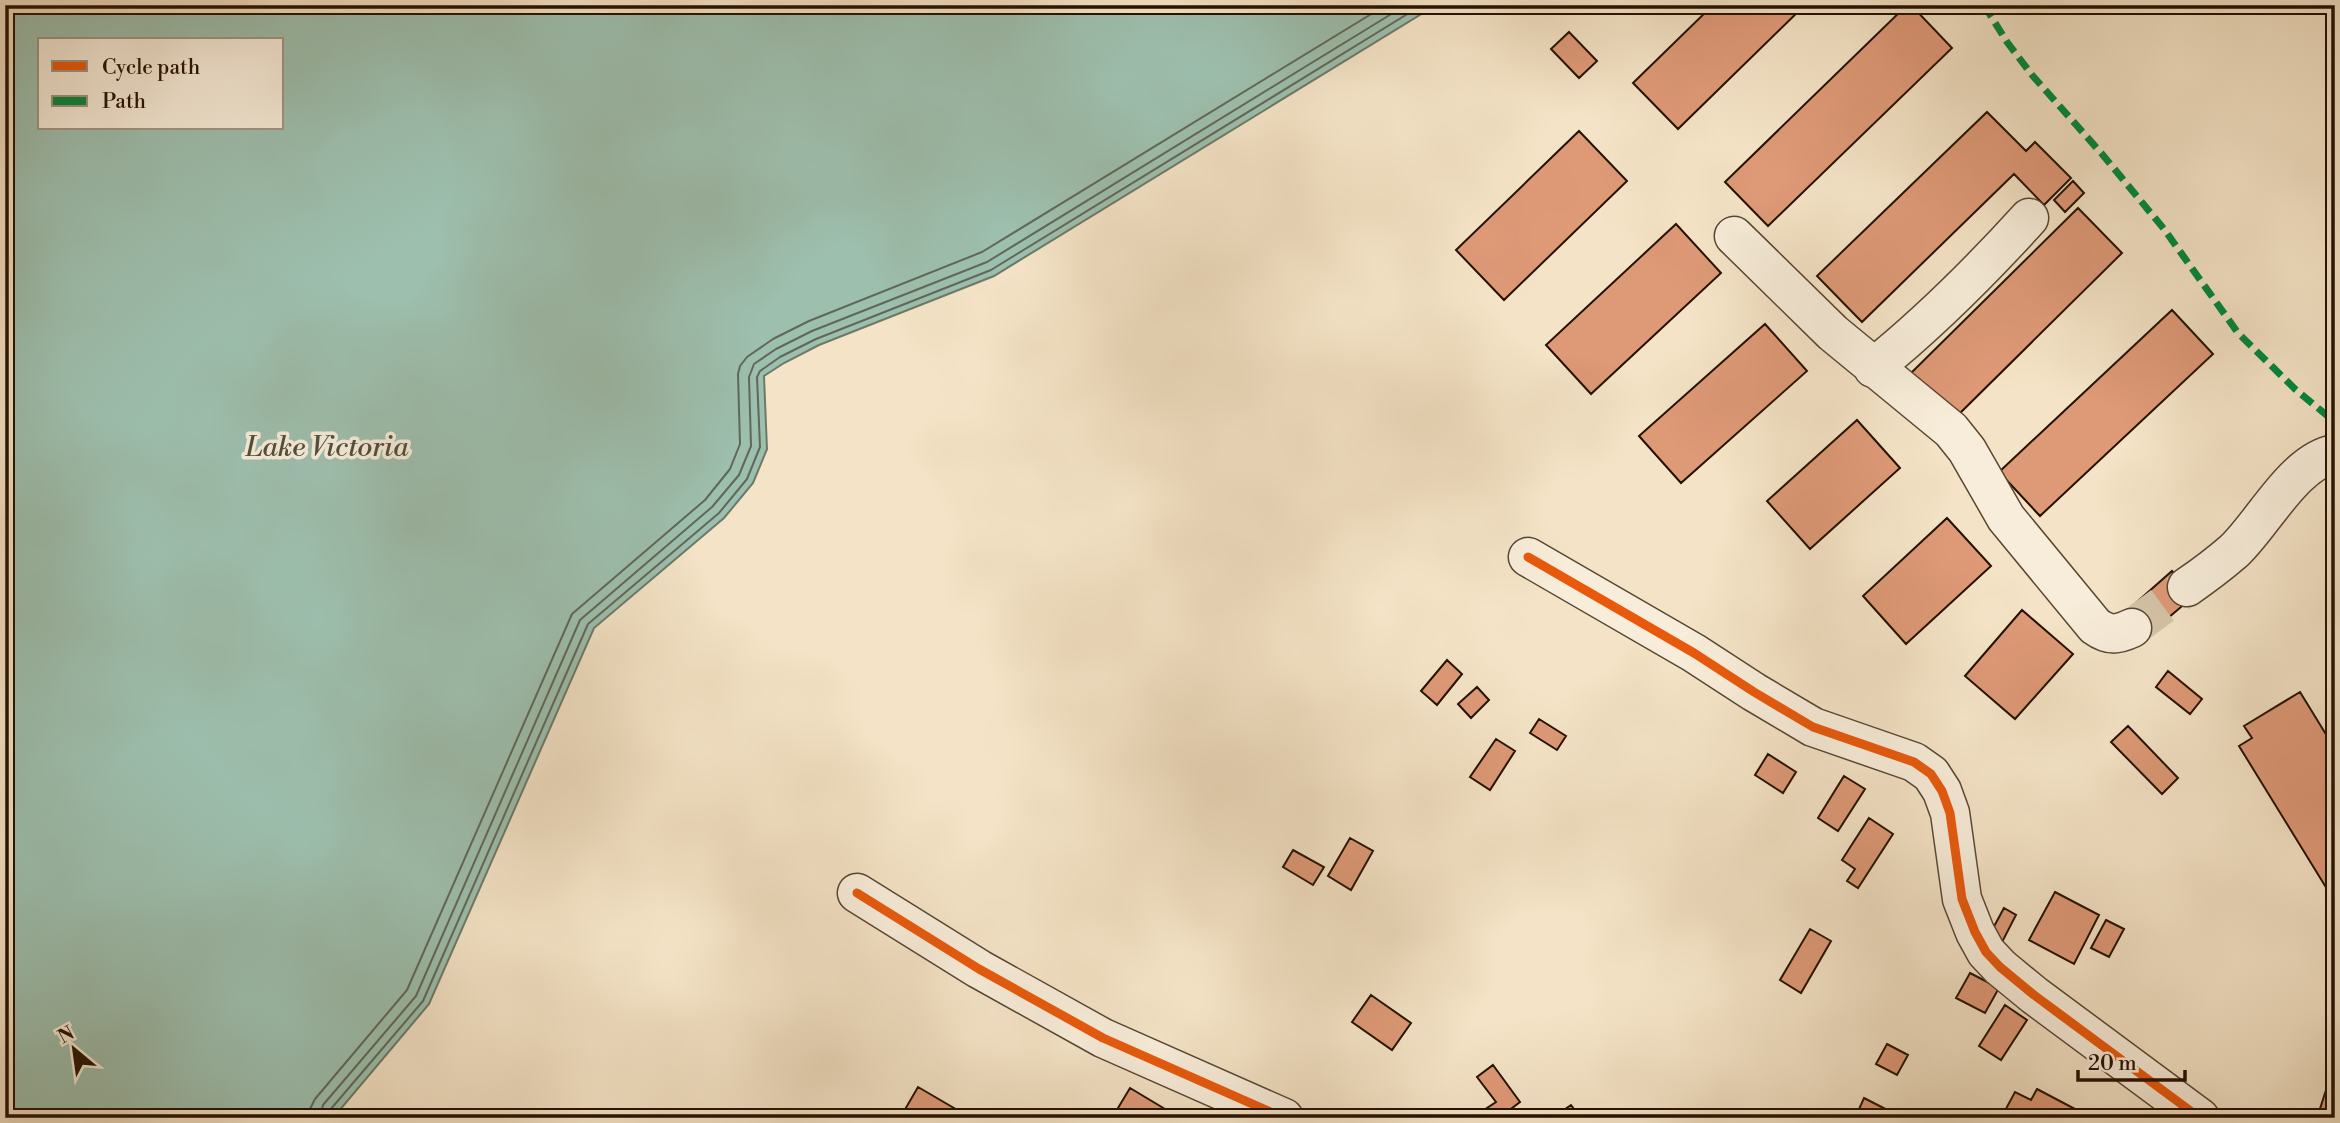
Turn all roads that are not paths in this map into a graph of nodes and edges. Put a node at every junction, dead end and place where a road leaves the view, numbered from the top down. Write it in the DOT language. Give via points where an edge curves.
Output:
graph roads {
  1 [pos="2029,218"];
  2 [pos="1734,236"];
  3 [pos="1873,368"];
  4 [pos="2335,454"];
  5 [pos="1528,558"];
  6 [pos="2187,587"];
  7 [pos="2132,628"];
  8 [pos="858,893"];
  9 [pos="1284,1118"];
  10 [pos="2200,1118"];
  1 -- 3 [label="street" via="1945,308"];
  2 -- 3 [label="street"];
  3 -- 7 [label="street" via="1951,430 2006,519 2095,626 2106,634"];
  4 -- 6 [label="street" via="2292,480 2235,550"];
  5 -- 10 [label="street" via="1813,727 1914,762 1931,774 1950,813 1962,899 1986,952 2034,995"];
  8 -- 9 [label="street" via="979,969 1104,1038"];
}
